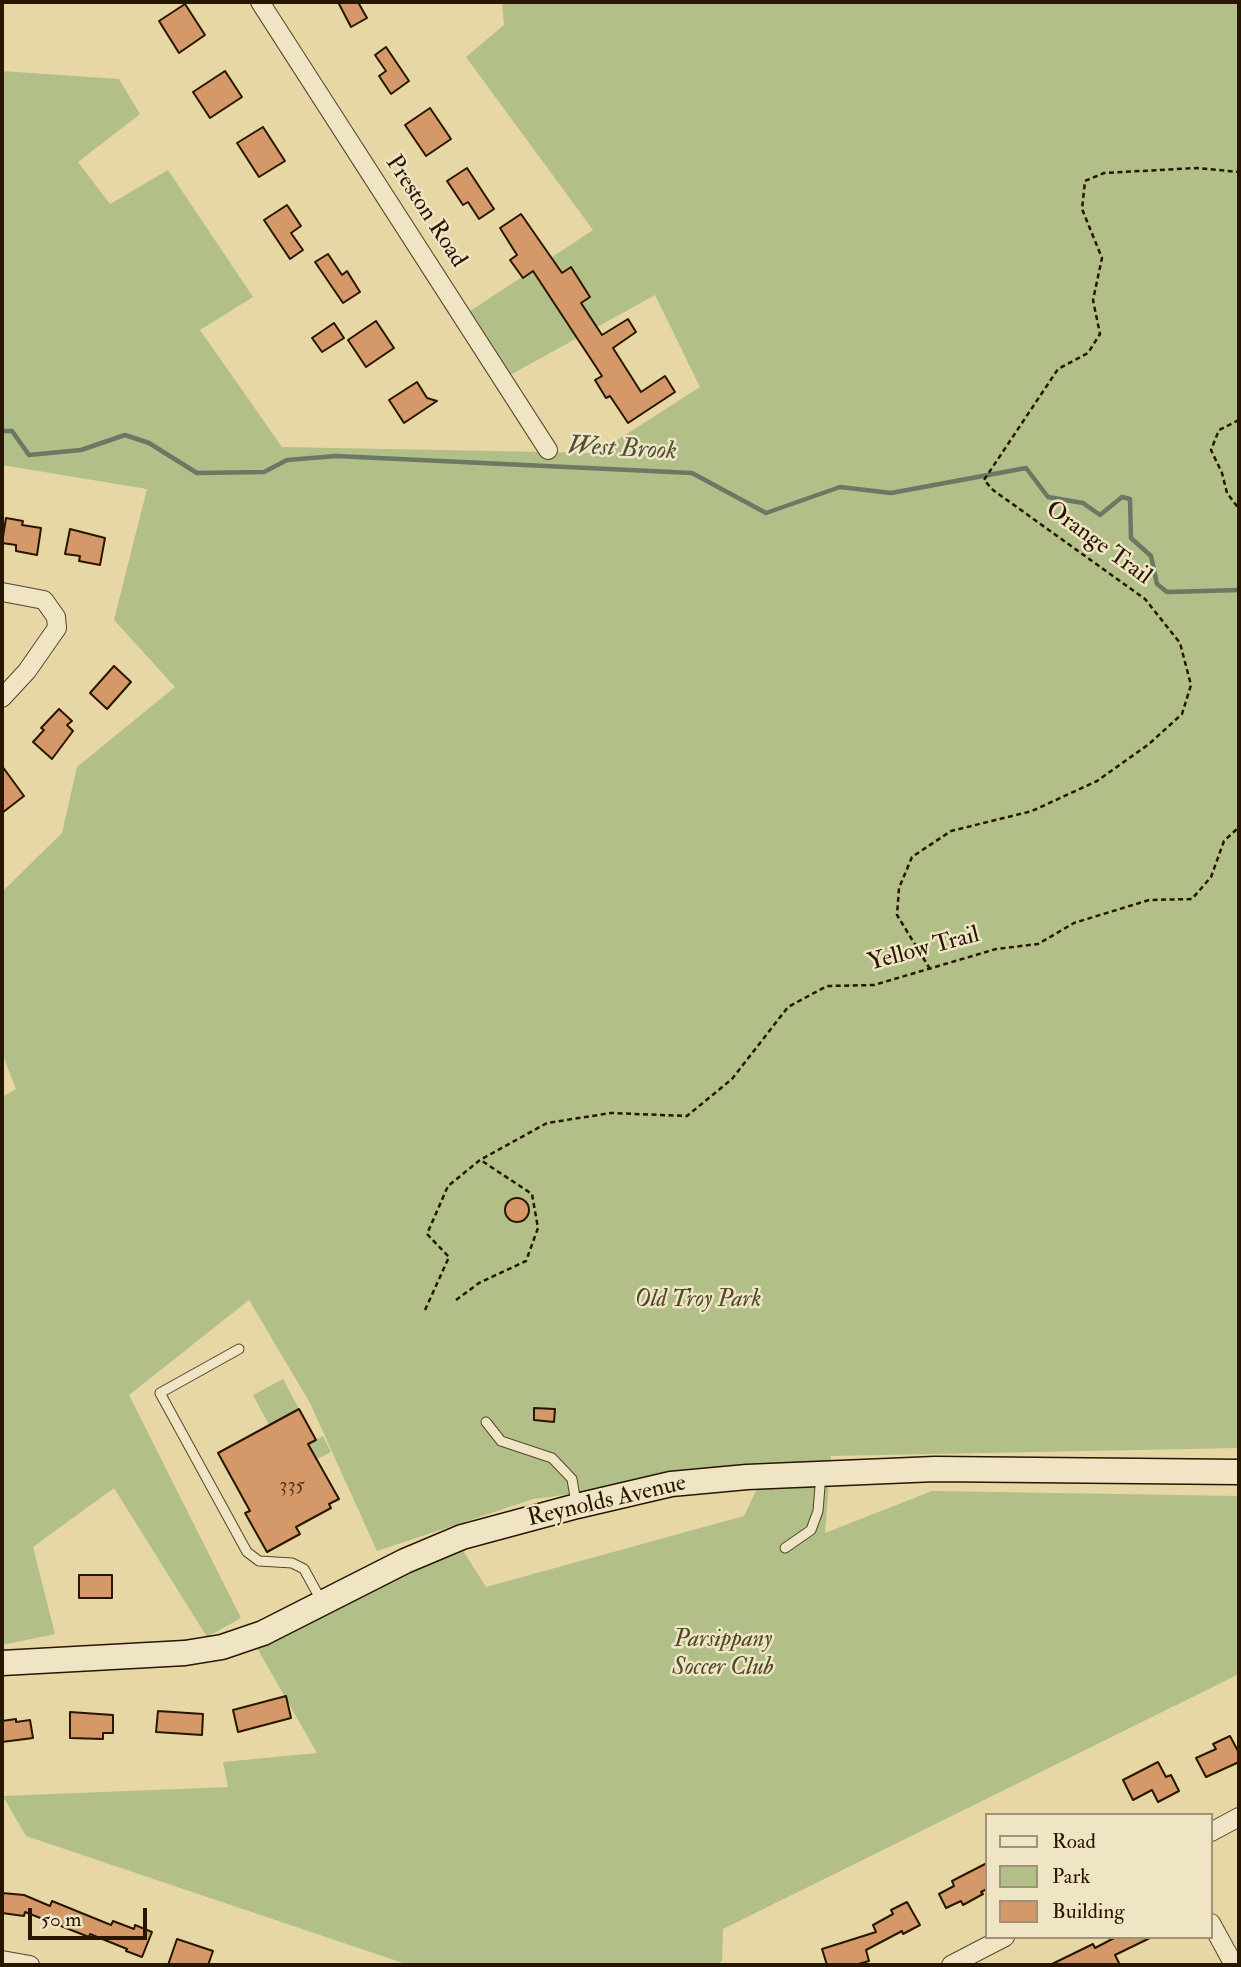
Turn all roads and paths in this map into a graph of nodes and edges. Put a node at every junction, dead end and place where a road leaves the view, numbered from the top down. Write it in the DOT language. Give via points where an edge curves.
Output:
graph roads {
  1 [pos="260,2"];
  2 [pos="1239,172"];
  3 [pos="1239,420"];
  4 [pos="548,450"];
  5 [pos="1239,509"];
  6 [pos="2,592"];
  7 [pos="2,698"];
  8 [pos="1239,827"];
  9 [pos="930,969"];
  10 [pos="480,1160"];
  11 [pos="456,1300"];
  12 [pos="425,1310"];
  13 [pos="239,1349"];
  14 [pos="486,1422"];
  15 [pos="1239,1472"];
  16 [pos="821,1474"];
  17 [pos="577,1506"];
  18 [pos="785,1549"];
  19 [pos="323,1603"];
  20 [pos="2,1663"];
  21 [pos="1239,1817"];
  22 [pos="1213,1831"];
  23 [pos="1213,1927"];
  24 [pos="1001,1939"];
  25 [pos="2,1959"];
  26 [pos="30,1965"];
  27 [pos="951,1965"];
  28 [pos="1234,1965"];
  1 -- 4 [label="street, Preston Road"];
  2 -- 9 [label="path, Orange Trail" via="1197,168 1104,173 1084,181 1082,209 1102,258 1093,300 1100,334 1088,353 1058,369 984,480 1145,599 1180,643 1191,685 1182,714 1097,781 1032,811 951,831 912,857 898,888 897,915"];
  3 -- 5 [label="path" via="1219,430 1211,450 1227,493"];
  6 -- 7 [label="street" via="44,600 56,617 57,628"];
  8 -- 9 [label="path, Yellow Trail" via="1224,841 1211,877 1192,899 1149,900 1074,923 1038,944 996,949"];
  9 -- 10 [label="path, Yellow Trail" via="874,985 827,986 788,1007 732,1079 687,1116 611,1113 547,1123"];
  10 -- 11 [label="path" via="532,1194 538,1228 526,1261 479,1283"];
  10 -- 12 [label="path, Yellow Trail" via="448,1186 427,1234 449,1257"];
  13 -- 19 [label="lane" via="159,1393 247,1552 259,1561 292,1563 304,1569"];
  14 -- 17 [label="lane" via="500,1441 552,1458 572,1479"];
  15 -- 16 [label="street, Reynolds Avenue" via="934,1469"];
  16 -- 17 [label="street, Reynolds Avenue" via="671,1484"];
  16 -- 18 [label="lane" via="818,1511 811,1530"];
  17 -- 19 [label="street, Reynolds Avenue" via="462,1537"];
  19 -- 20 [label="street, Reynolds Avenue" via="263,1633 203,1651"];
  21 -- 22 [label="street"];
  23 -- 28 [label="street"];
  24 -- 27 [label="street"];
  25 -- 26 [label="street"];
}
